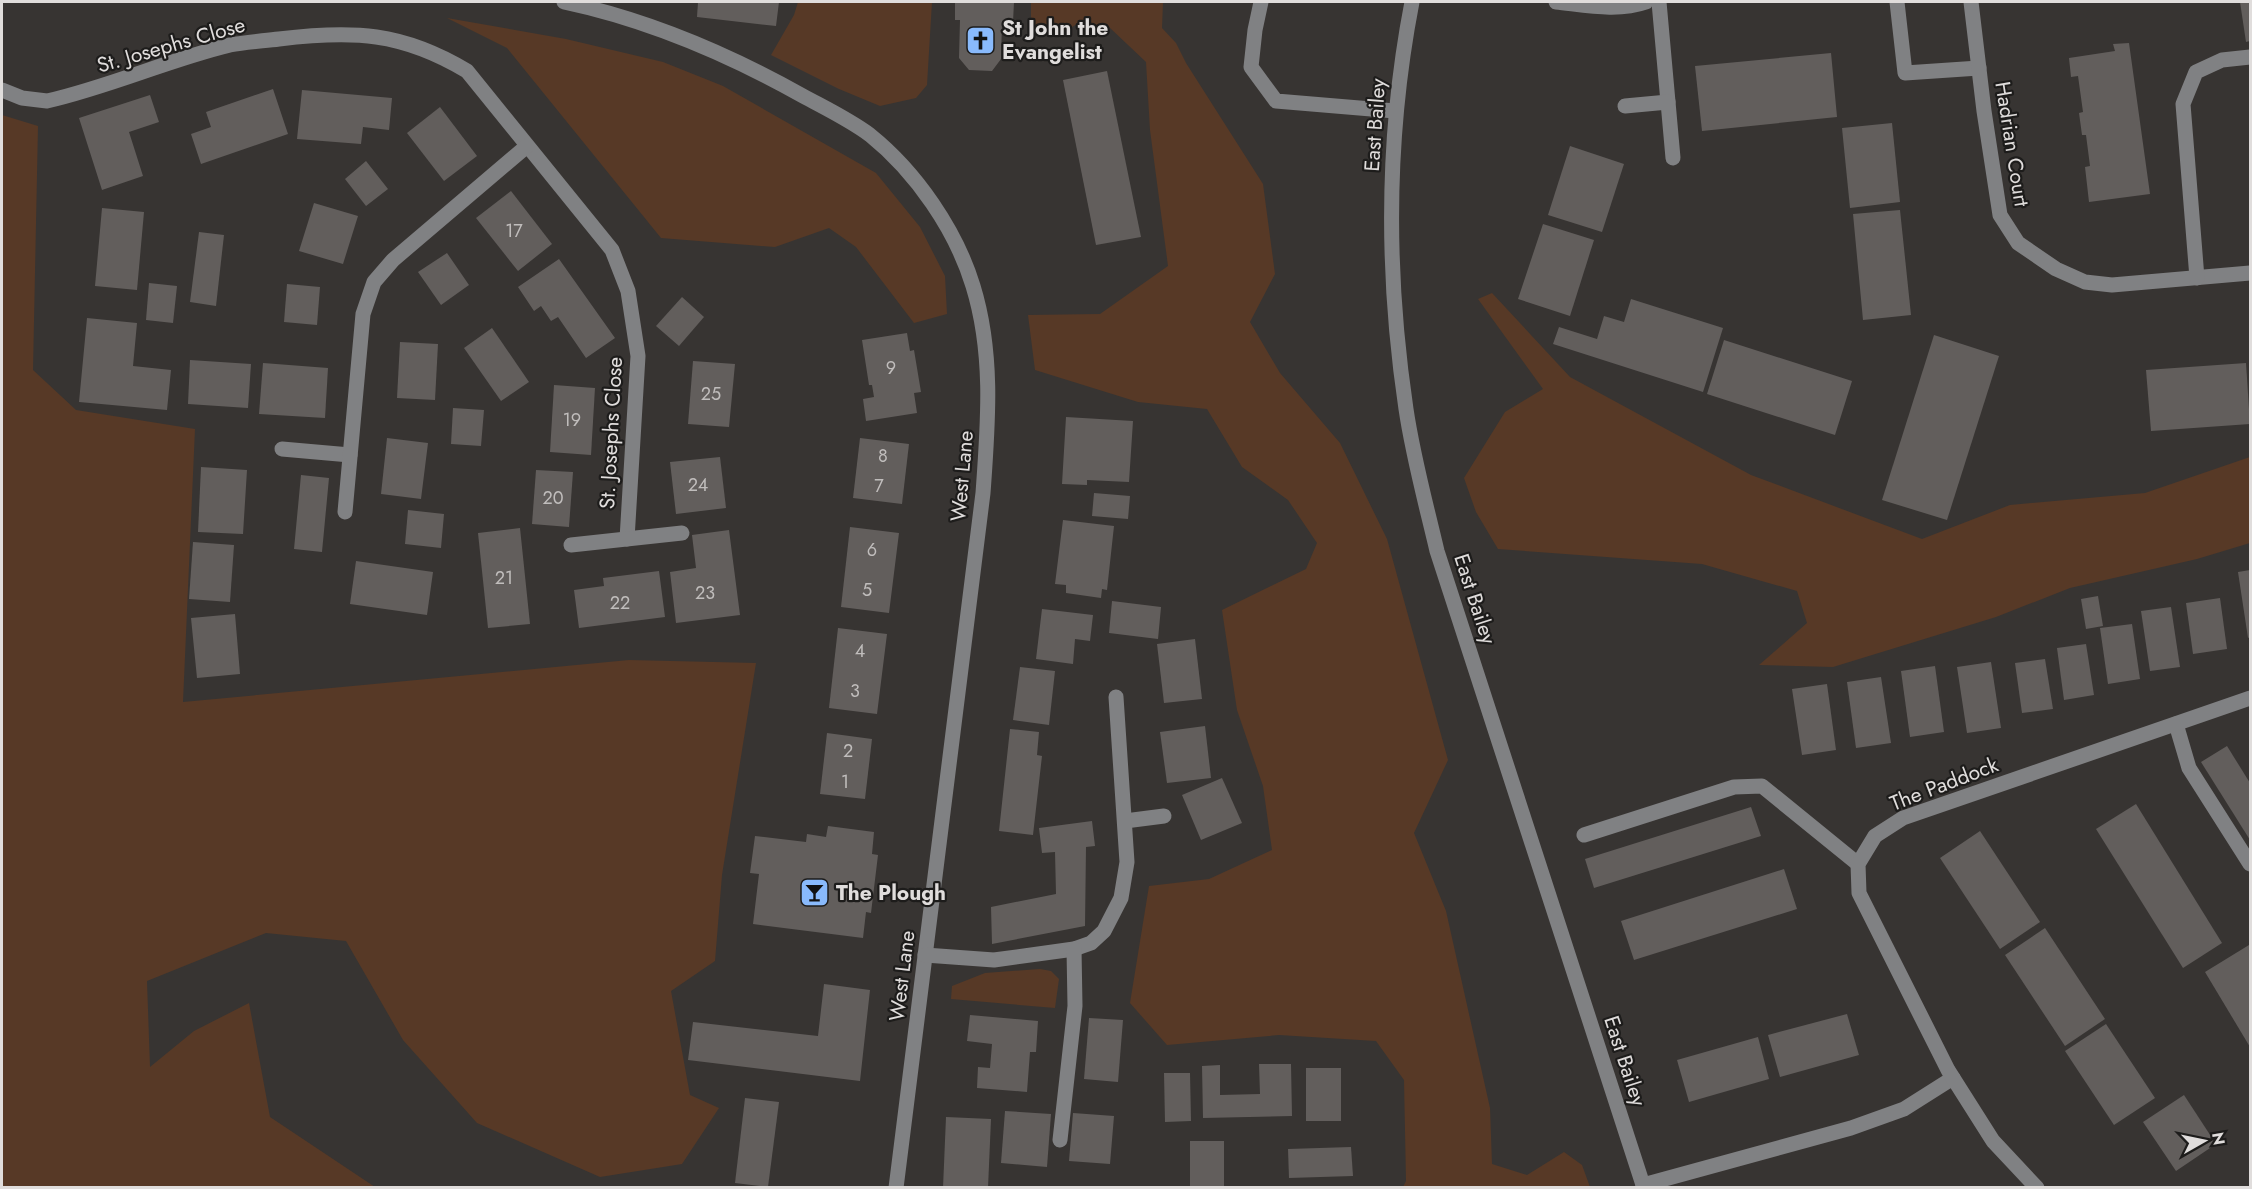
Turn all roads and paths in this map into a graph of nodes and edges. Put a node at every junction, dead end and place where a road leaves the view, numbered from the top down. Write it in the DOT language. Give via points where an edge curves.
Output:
graph roads {
  1 [pos="564,2"];
  2 [pos="1262,2"];
  3 [pos="1412,2"];
  4 [pos="1556,2"];
  5 [pos="1646,2"];
  6 [pos="1659,2"];
  7 [pos="1897,2"];
  8 [pos="1971,2"];
  9 [pos="2250,57"];
  10 [pos="1979,68"];
  11 [pos="2,90"];
  12 [pos="1668,102"];
  13 [pos="1625,106"];
  14 [pos="1395,111"];
  15 [pos="528,146"];
  16 [pos="1673,158"];
  17 [pos="2250,273"];
  18 [pos="2197,278"];
  19 [pos="282,449"];
  20 [pos="350,455"];
  21 [pos="345,512"];
  22 [pos="682,533"];
  23 [pos="627,539"];
  24 [pos="571,545"];
  25 [pos="1116,697"];
  26 [pos="2250,698"];
  27 [pos="2176,724"];
  28 [pos="1164,816"];
  29 [pos="1125,821"];
  30 [pos="1584,835"];
  31 [pos="1858,864"];
  32 [pos="2250,864"];
  33 [pos="1074,949"];
  34 [pos="925,956"];
  35 [pos="1953,1078"];
  36 [pos="1060,1140"];
  37 [pos="1644,1186"];
  38 [pos="896,1188"];
  39 [pos="2037,1188"];
  1 -- 34 [label="street, West Lane" via="618,13 701,46 767,76 870,135 939,212 973,286 985,338 989,409 983,493"];
  2 -- 14 [label="street" via="1251,67 1276,101"];
  3 -- 14 [label="street, East Bailey"];
  4 -- 5 [label="street" via="1608,7"];
  6 -- 12 [label="street"];
  7 -- 10 [label="street" via="1905,73"];
  8 -- 10 [label="street, Hadrian Court"];
  9 -- 18 [label="street" via="2222,60 2196,72 2184,104"];
  10 -- 18 [label="street, Hadrian Court" via="2000,215 2018,243 2056,269 2085,282 2112,285"];
  11 -- 15 [label="street, St. Josephs Close" via="22,98 47,101 230,45 323,34 366,34 439,54 467,71"];
  12 -- 13 [label="street"];
  12 -- 16 [label="street"];
  14 -- 37 [label="street, East Bailey" via="1392,274 1406,409 1419,479 1437,551"];
  15 -- 20 [label="street" via="393,260 374,282 363,314"];
  15 -- 23 [label="street, St. Josephs Close" via="612,250 628,291 638,357"];
  17 -- 18 [label="street, Hadrian Court"];
  19 -- 20 [label="street"];
  20 -- 21 [label="street"];
  22 -- 23 [label="street, St. Josephs Close"];
  23 -- 24 [label="street, St. Josephs Close"];
  25 -- 29 [label="street"];
  26 -- 27 [label="street, The Paddock"];
  27 -- 31 [label="street, The Paddock" via="1903,818 1875,836"];
  27 -- 32 [label="street" via="2188,768"];
  28 -- 29 [label="street"];
  29 -- 33 [label="street" via="1127,862 1121,898 1104,931 1091,943"];
  30 -- 31 [label="street" via="1734,787 1762,786"];
  31 -- 35 [label="street" via="1859,892"];
  33 -- 34 [label="street" via="994,960"];
  33 -- 36 [label="street" via="1075,1006"];
  34 -- 38 [label="street, West Lane"];
  35 -- 37 [label="street" via="1905,1109 1851,1128"];
  35 -- 39 [label="street" via="1993,1141"];
}
